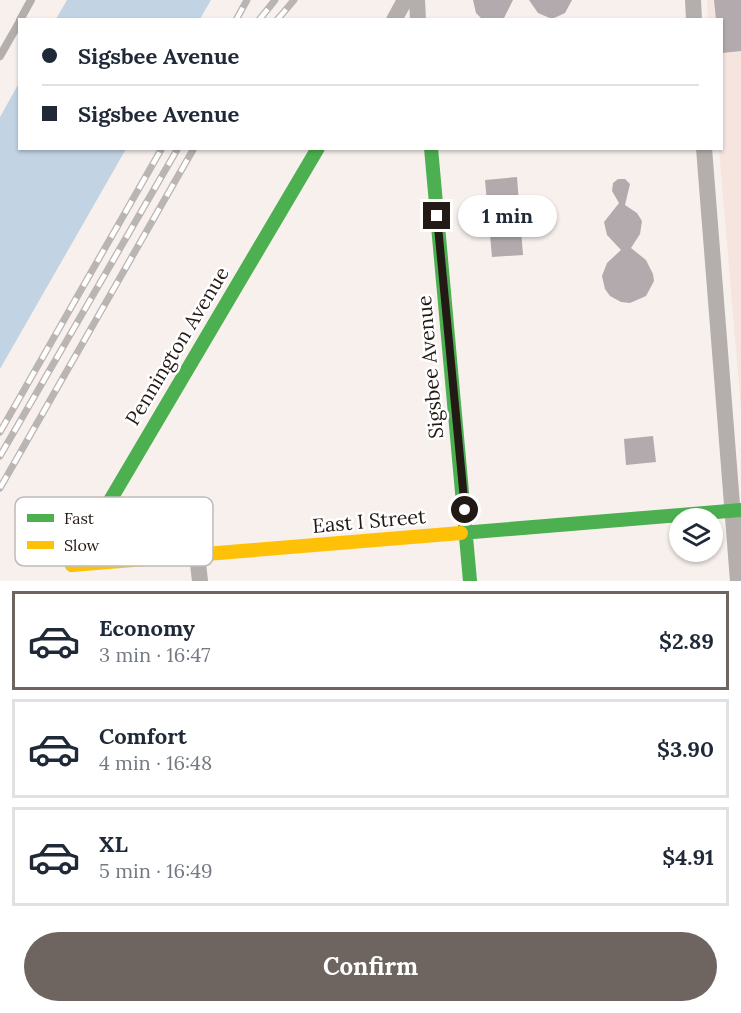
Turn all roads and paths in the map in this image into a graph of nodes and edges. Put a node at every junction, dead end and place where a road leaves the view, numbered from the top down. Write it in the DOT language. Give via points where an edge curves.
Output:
graph roads {
  1 [pos="31,0"];
  2 [pos="405,0"];
  3 [pos="417,0"];
  4 [pos="693,0"];
  5 [pos="21,18"];
  6 [pos="395,18"];
  7 [pos="418,18"];
  8 [pos="694,18"];
  9 [pos="18,24"];
  10 [pos="0,56"];
  11 [pos="317,150"];
  12 [pos="431,150"];
  13 [pos="705,150"];
  14 [pos="112,497"];
  15 [pos="737,511"];
  16 [pos="467,533"];
  17 [pos="213,554"];
  18 [pos="198,566"];
  19 [pos="200,581"];
  20 [pos="470,581"];
  21 [pos="738,581"];
  1 -- 5 [label="lane"];
  2 -- 6 [label="street"];
  3 -- 7 [label="street"];
  4 -- 8 [label="street"];
  9 -- 10 [label="lane"];
  11 -- 14 [label="street, Pennington Avenue"];
  12 -- 16 [label="street, Sigsbee Avenue"];
  13 -- 15 [label="street"];
  15 -- 16 [label="street, East I Street"];
  15 -- 21 [label="street"];
  16 -- 17 [label="street, East I Street"];
  16 -- 20 [label="street, Sigsbee Avenue"];
  18 -- 19 [label="street"];
}
